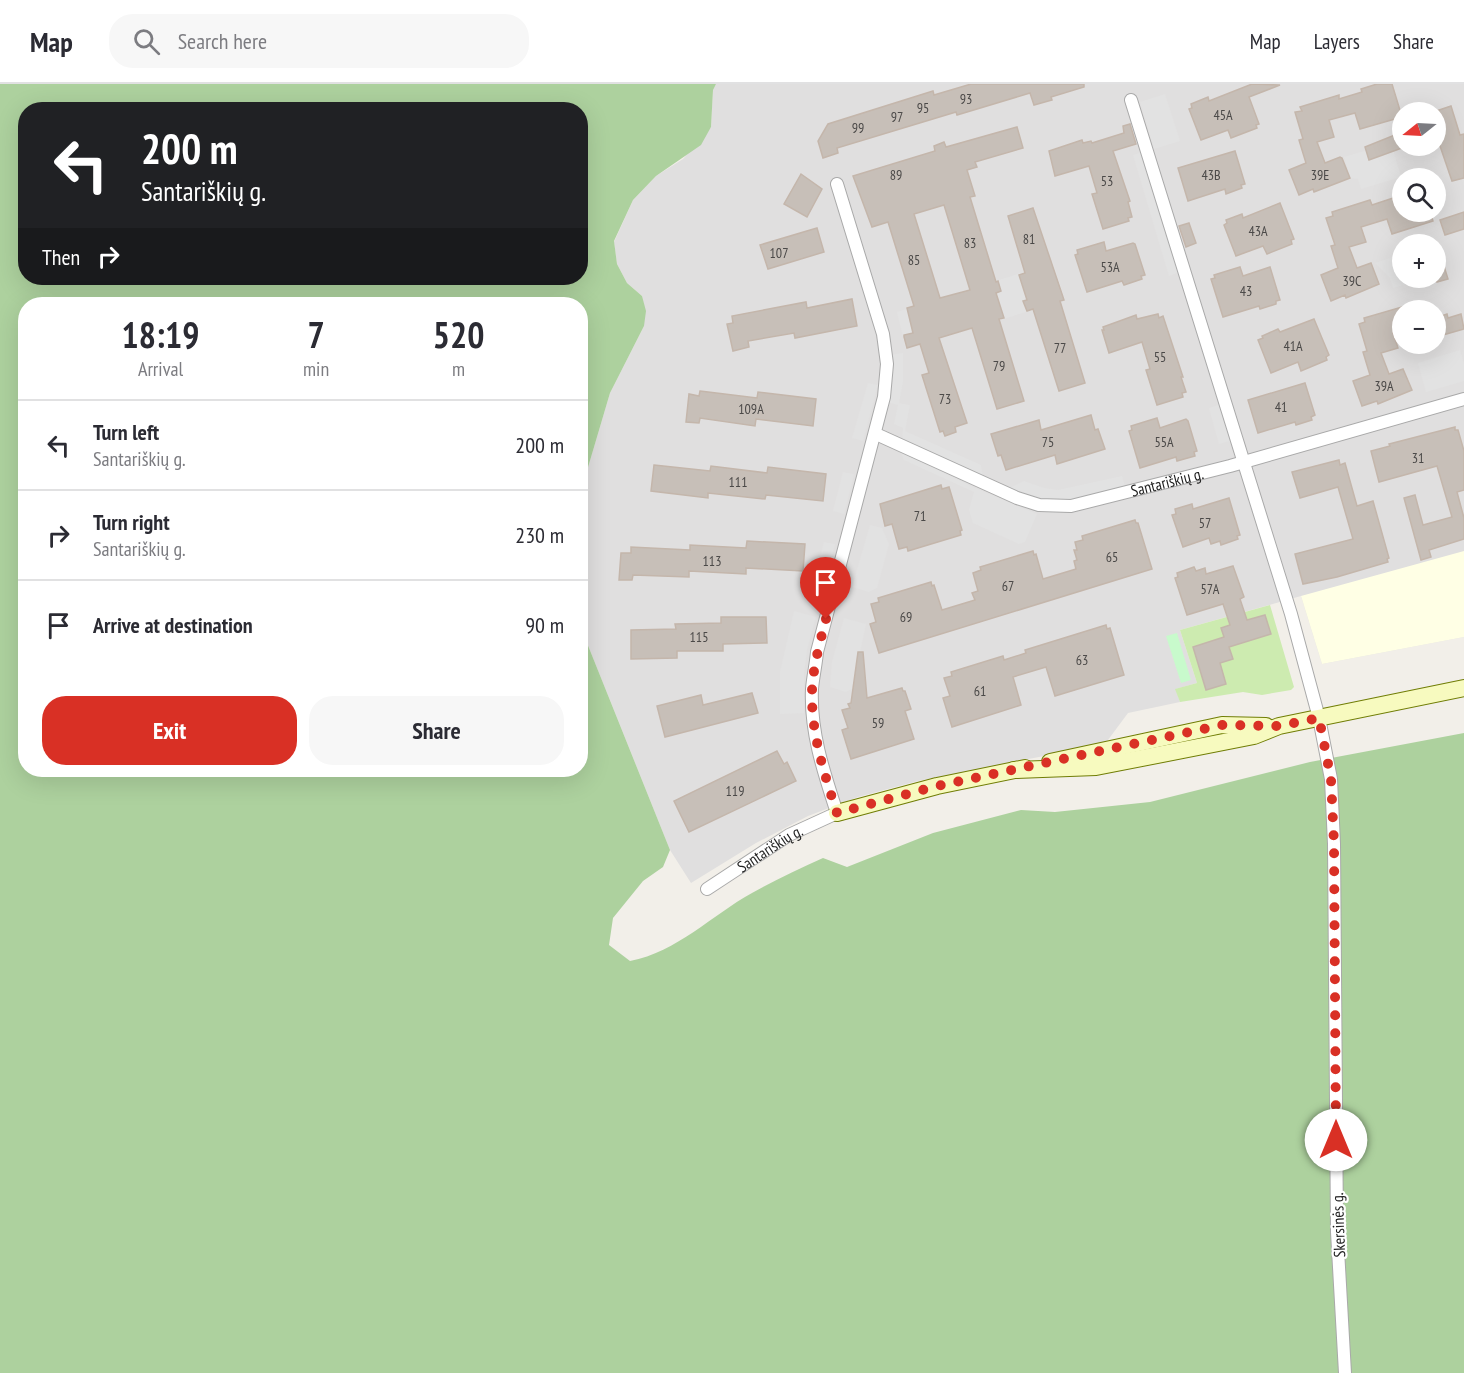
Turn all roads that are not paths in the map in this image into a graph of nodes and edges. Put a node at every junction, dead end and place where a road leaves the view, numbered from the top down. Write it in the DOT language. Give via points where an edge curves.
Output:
graph roads {
  1 [pos="1131,100"];
  2 [pos="837,184"];
  3 [pos="1464,399"];
  4 [pos="876,434"];
  5 [pos="1244,462"];
  6 [pos="1464,688"];
  7 [pos="1319,718"];
  8 [pos="837,813"];
  9 [pos="707,889"];
  10 [pos="1345,1373"];
  1 -- 5 [label="street, Skersinės g."];
  2 -- 4 [label="street" via="886,352 887,379"];
  3 -- 5 [label="street, Santariškių g."];
  4 -- 5 [label="street, Santariškių g." via="1017,498 1053,507 1071,506"];
  4 -- 8 [label="street" via="817,652 812,690 814,729"];
  5 -- 7 [label="street, Skersinės g."];
  6 -- 7 [label="main road, Santariškių g."];
  7 -- 8 [label="main road, Santariškių g." via="1254,736 1096,767 1014,770"];
  7 -- 10 [label="street, Skersinės g." via="1331,779 1334,844 1337,1232"];
  8 -- 9 [label="street, Santariškių g." via="789,835"];
}
